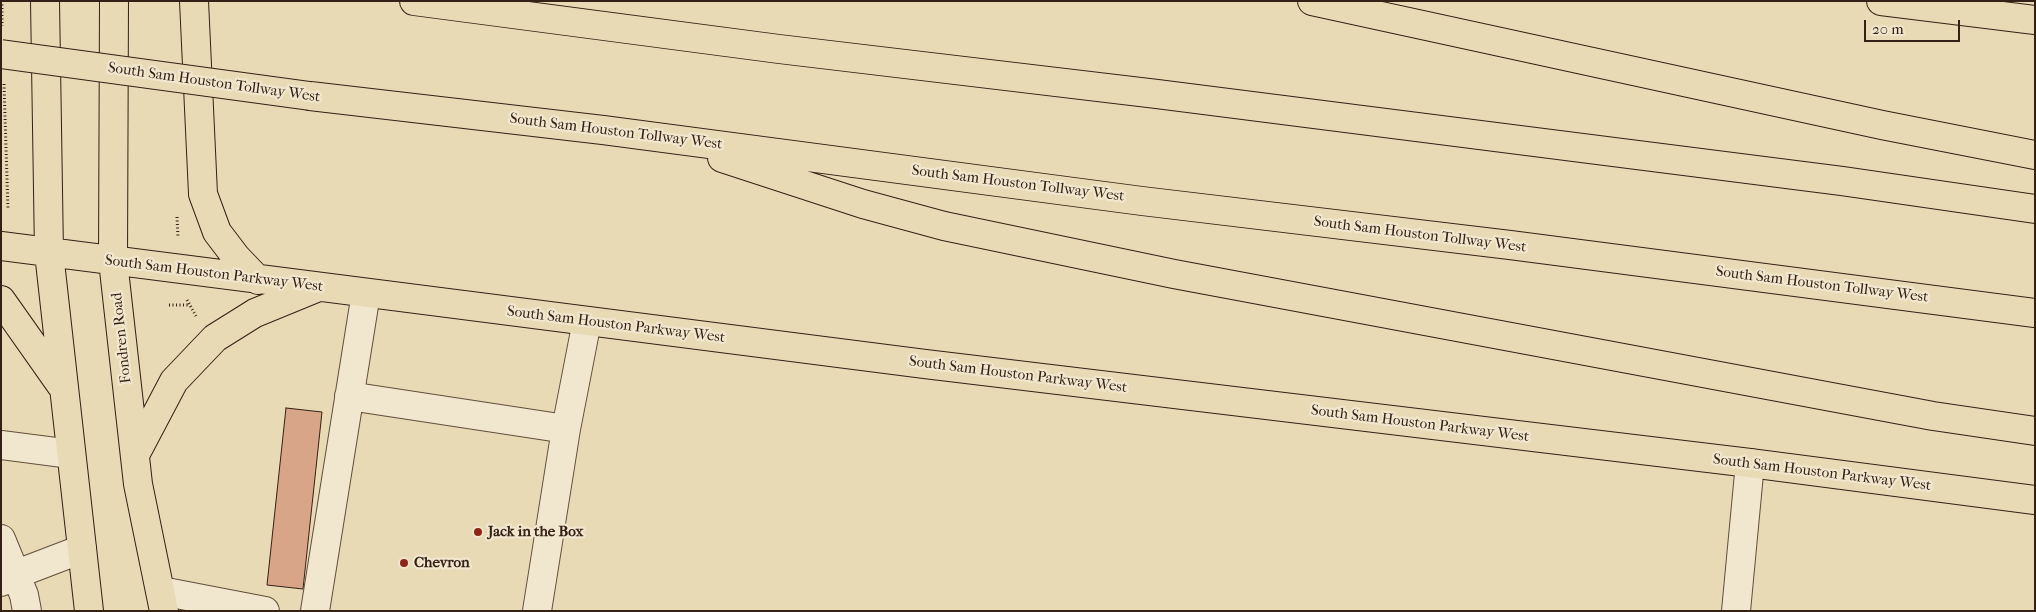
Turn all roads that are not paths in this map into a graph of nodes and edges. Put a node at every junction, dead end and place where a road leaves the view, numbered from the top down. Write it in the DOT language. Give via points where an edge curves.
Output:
graph roads {
  1 [pos="45,1"];
  2 [pos="114,1"];
  3 [pos="194,1"];
  4 [pos="414,1"];
  5 [pos="1312,1"];
  6 [pos="1881,1"];
  7 [pos="2035,20"];
  8 [pos="3,55"];
  9 [pos="603,130"];
  10 [pos="2035,155"];
  11 [pos="2035,209"];
  12 [pos="1,246"];
  13 [pos="49,253"];
  14 [pos="113,262"];
  15 [pos="258,280"];
  16 [pos="317,287"];
  17 [pos="366,293"];
  18 [pos="1,300"];
  19 [pos="2035,313"];
  20 [pos="587,321"];
  21 [pos="64,389"];
  22 [pos="349,396"];
  23 [pos="566,429"];
  24 [pos="2035,431"];
  25 [pos="1,445"];
  26 [pos="71,454"];
  27 [pos="135,455"];
  28 [pos="1750,463"];
  29 [pos="2035,500"];
  30 [pos="1,539"];
  31 [pos="82,549"];
  32 [pos="8,578"];
  33 [pos="162,601"];
  34 [pos="255,610"];
  35 [pos="27,611"];
  36 [pos="89,611"];
  37 [pos="315,611"];
  38 [pos="538,611"];
  39 [pos="1736,611"];
  1 -- 13 [label="main road"];
  2 -- 14 [label="main road, Fondren Road"];
  3 -- 15 [label="main road" via="204,194 216,232"];
  4 -- 11 [label="main road" via="1842,181"];
  5 -- 10 [label="main road" via="1882,125"];
  6 -- 7 [label="main road"];
  8 -- 9 [label="main road, South Sam Houston Tollway West, bridge" via="310,96"];
  9 -- 19 [label="main road, South Sam Houston Tollway West"];
  9 -- 24 [label="main road" via="724,159 863,204 944,226 1184,276 1923,414"];
  12 -- 13 [label="main road, South Sam Houston Parkway West"];
  13 -- 14 [label="main road, South Sam Houston Parkway West"];
  13 -- 21 [label="main road"];
  14 -- 15 [label="main road, South Sam Houston Parkway West"];
  14 -- 27 [label="main road, Fondren Road"];
  15 -- 16 [label="main road, South Sam Houston Parkway West"];
  16 -- 17 [label="main road, South Sam Houston Parkway West"];
  16 -- 27 [label="main road" via="254,313 215,338 174,381"];
  17 -- 20 [label="main road, South Sam Houston Parkway West"];
  17 -- 22 [label="street"];
  18 -- 21 [label="main road"];
  20 -- 23 [label="street"];
  20 -- 28 [label="main road, South Sam Houston Parkway West"];
  21 -- 26 [label="main road"];
  22 -- 23 [label="street"];
  22 -- 37 [label="street"];
  23 -- 38 [label="street"];
  25 -- 26 [label="street"];
  26 -- 31 [label="main road"];
  27 -- 33 [label="main road, Fondren Road"];
  28 -- 29 [label="main road, South Sam Houston Parkway West"];
  28 -- 39 [label="street"];
  30 -- 32 [label="street"];
  31 -- 32 [label="street"];
  31 -- 36 [label="main road"];
  32 -- 35 [label="street" via="24,595"];
  33 -- 34 [label="street"];
}
